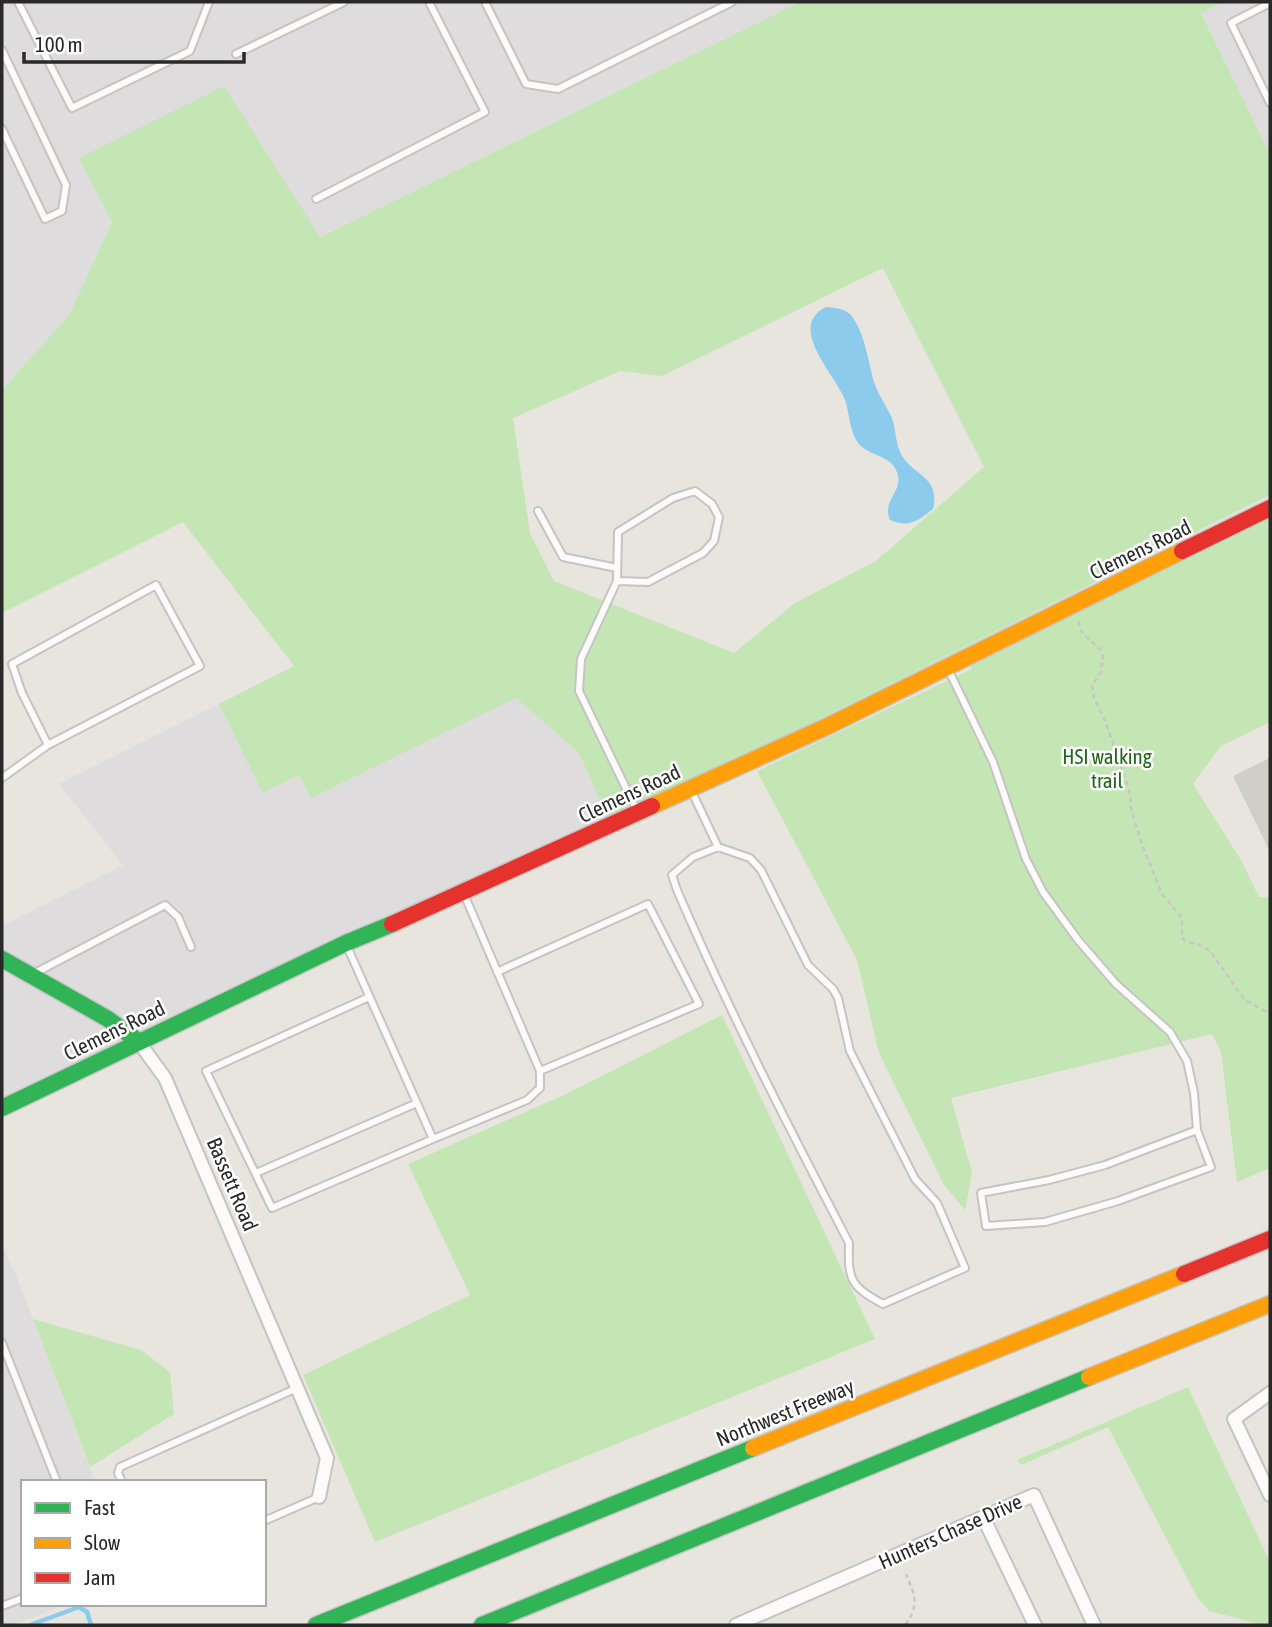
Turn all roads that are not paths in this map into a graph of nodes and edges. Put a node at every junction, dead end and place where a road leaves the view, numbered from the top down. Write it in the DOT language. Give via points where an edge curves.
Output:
graph roads {
  1 [pos="18,2"];
  2 [pos="209,2"];
  3 [pos="344,2"];
  4 [pos="429,2"];
  5 [pos="485,2"];
  6 [pos="732,2"];
  7 [pos="1270,3"];
  8 [pos="2,50"];
  9 [pos="236,54"];
  10 [pos="1269,99"];
  11 [pos="2,129"];
  12 [pos="316,199"];
  13 [pos="1270,508"];
  14 [pos="538,511"];
  15 [pos="617,568"];
  16 [pos="617,581"];
  17 [pos="947,667"];
  18 [pos="48,745"];
  19 [pos="2,778"];
  20 [pos="691,789"];
  21 [pos="638,813"];
  22 [pos="718,847"];
  23 [pos="463,892"];
  24 [pos="346,943"];
  25 [pos="191,947"];
  26 [pos="2,959"];
  27 [pos="497,972"];
  28 [pos="30,976"];
  29 [pos="369,998"];
  30 [pos="138,1041"];
  31 [pos="540,1071"];
  32 [pos="416,1103"];
  33 [pos="2,1108"];
  34 [pos="1197,1130"];
  35 [pos="433,1139"];
  36 [pos="256,1173"];
  37 [pos="1270,1238"];
  38 [pos="1270,1304"];
  39 [pos="2,1343"];
  40 [pos="297,1388"];
  41 [pos="1270,1393"];
  42 [pos="56,1480"];
  43 [pos="120,1480"];
  44 [pos="1270,1495"];
  45 [pos="319,1497"];
  46 [pos="983,1517"];
  47 [pos="266,1520"];
  48 [pos="21,1599"];
  49 [pos="2,1606"];
  50 [pos="316,1625"];
  51 [pos="482,1625"];
  52 [pos="735,1625"];
  53 [pos="1035,1625"];
  54 [pos="1094,1625"];
  1 -- 2 [label="lane" via="72,108 190,51"];
  3 -- 9 [label="lane"];
  4 -- 12 [label="lane" via="485,112"];
  5 -- 6 [label="lane" via="526,84 558,89"];
  7 -- 10 [label="lane" via="1231,23"];
  8 -- 11 [label="lane" via="66,185 62,211 45,219"];
  13 -- 17 [label="main road, Clemens Road"];
  14 -- 15 [label="lane" via="563,557"];
  15 -- 16 [label="lane"];
  15 -- 16 [label="lane" via="618,532 673,498 695,491 712,504 719,517 714,541 703,553 648,582"];
  16 -- 21 [label="lane" via="581,659 579,691"];
  17 -- 20 [label="main road, Clemens Road"];
  17 -- 34 [label="lane" via="993,762 1026,859 1043,892 1116,984 1170,1032 1187,1061"];
  18 -- 18 [label="lane" via="200,666 156,585 12,664"];
  18 -- 19 [label="lane"];
  20 -- 21 [label="main road, Clemens Road"];
  20 -- 22 [label="lane"];
  21 -- 23 [label="main road, Clemens Road"];
  22 -- 22 [label="lane" via="750,858 761,870 808,965 833,989 850,1051 915,1179 937,1203 965,1268 883,1304 861,1292 848,1272 849,1243 767,1086 677,890 673,875 693,857"];
  23 -- 24 [label="main road, Clemens Road"];
  23 -- 27 [label="lane"];
  24 -- 29 [label="lane"];
  24 -- 30 [label="main road, Clemens Road"];
  25 -- 28 [label="lane" via="178,917 165,905"];
  26 -- 28 [label="main road, Bassett Road"];
  27 -- 31 [label="lane"];
  27 -- 31 [label="lane" via="648,904 699,1004"];
  28 -- 30 [label="main road, Bassett Road"];
  29 -- 32 [label="lane"];
  29 -- 36 [label="lane" via="206,1071"];
  30 -- 33 [label="main road, Clemens Road"];
  30 -- 40 [label="street, Bassett Road" via="165,1078"];
  31 -- 35 [label="lane" via="540,1088 527,1100"];
  32 -- 35 [label="lane"];
  32 -- 36 [label="lane"];
  34 -- 34 [label="lane" via="1105,1165 981,1194 986,1226 1045,1222 1211,1167"];
  35 -- 36 [label="lane" via="272,1208"];
  37 -- 50 [label="main road, Northwest Freeway"];
  38 -- 51 [label="main road"];
  39 -- 42 [label="lane"];
  40 -- 43 [label="lane" via="120,1466"];
  40 -- 45 [label="street, Bassett Road" via="327,1458"];
  41 -- 44 [label="street" via="1234,1419"];
  45 -- 47 [label="lane"];
  46 -- 52 [label="street, Hunters Chase Drive"];
  46 -- 53 [label="street"];
  46 -- 54 [label="street, Hunters Chase Drive" via="1034,1495"];
  48 -- 49 [label="lane"];
}
